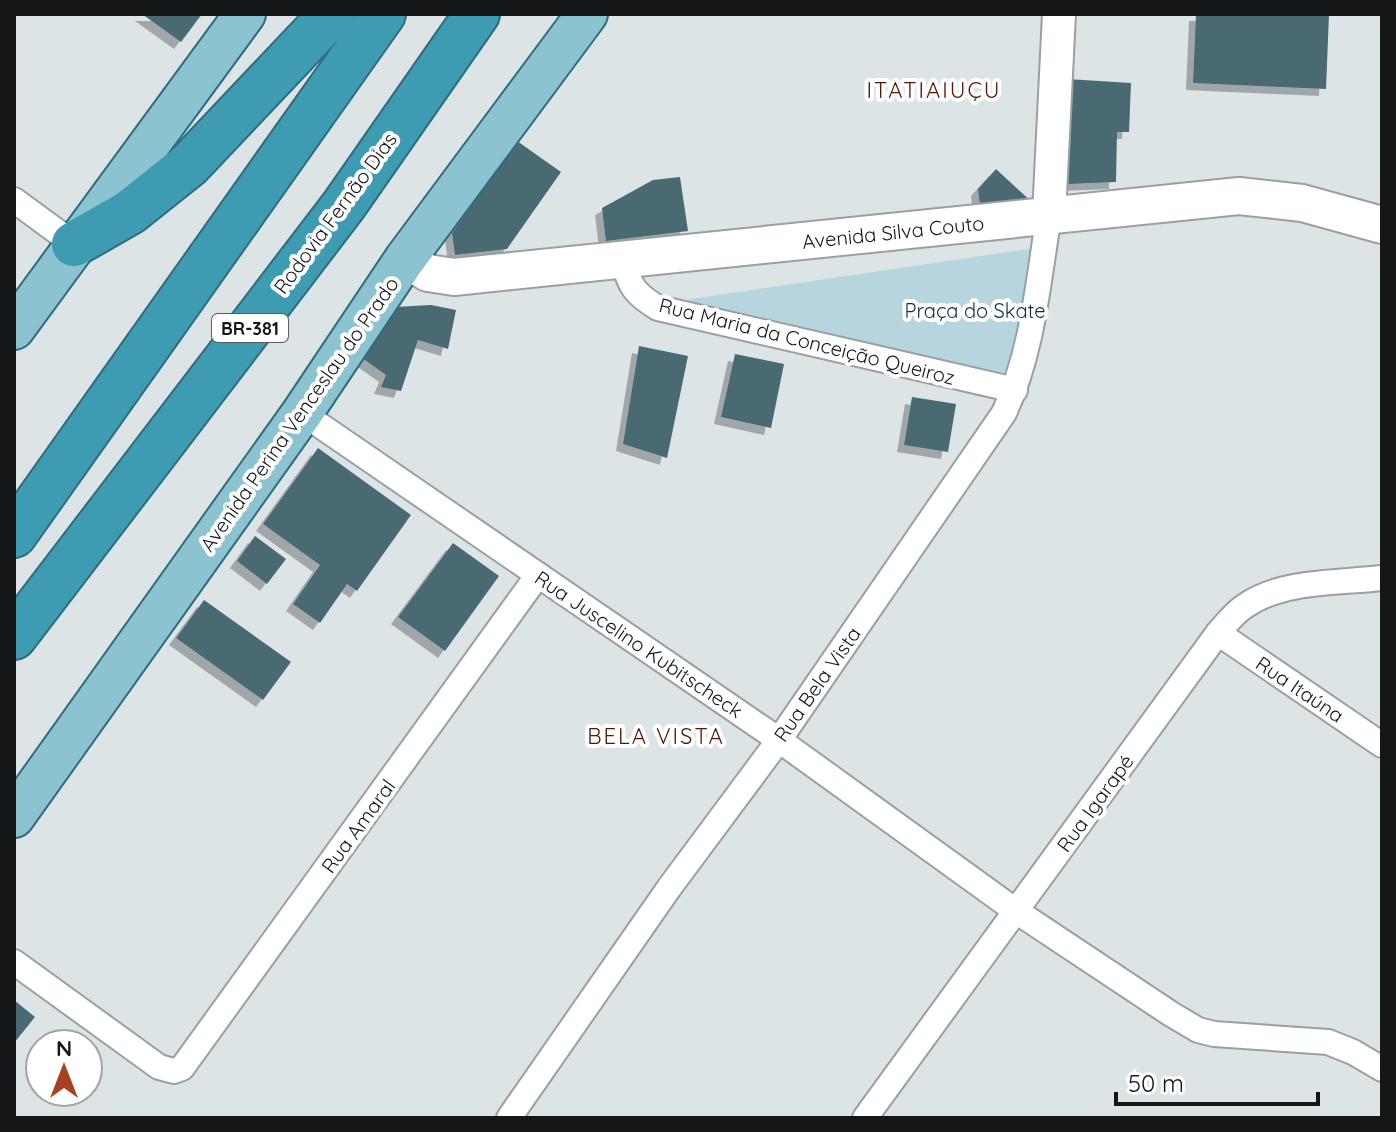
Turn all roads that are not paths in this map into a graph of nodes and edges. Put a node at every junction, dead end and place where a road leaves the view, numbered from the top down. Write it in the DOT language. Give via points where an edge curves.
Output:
graph roads {
  1 [pos="245,14"];
  2 [pos="332,14"];
  3 [pos="383,14"];
  4 [pos="477,14"];
  5 [pos="492,14"];
  6 [pos="587,14"];
  7 [pos="1059,14"];
  8 [pos="14,200"];
  9 [pos="344,205"];
  10 [pos="1049,215"];
  11 [pos="1382,225"];
  12 [pos="74,244"];
  13 [pos="405,259"];
  14 [pos="623,261"];
  15 [pos="14,329"];
  16 [pos="1015,390"];
  17 [pos="302,413"];
  18 [pos="14,535"];
  19 [pos="538,575"];
  20 [pos="1382,578"];
  21 [pos="1218,633"];
  22 [pos="14,637"];
  23 [pos="779,740"];
  24 [pos="1382,745"];
  25 [pos="14,817"];
  26 [pos="1016,911"];
  27 [pos="14,962"];
  28 [pos="1382,1069"];
  29 [pos="509,1118"];
  30 [pos="865,1118"];
  1 -- 12 [label="main road"];
  2 -- 12 [label="highway" via="189,165 130,212"];
  3 -- 18 [label="highway"];
  4 -- 9 [label="highway, Rodovia Fernão Dias / BR-381"];
  5 -- 9 [label="highway"];
  6 -- 13 [label="main road, Avenida Perina Venceslau do Prado"];
  7 -- 10 [label="street"];
  8 -- 12 [label="street"];
  9 -- 22 [label="highway, Rodovia Fernão Dias / BR-381"];
  10 -- 11 [label="main road, Avenida Silva Couto" via="1239,196 1302,203"];
  10 -- 14 [label="main road, Avenida Silva Couto"];
  10 -- 16 [label="street, Rua Bela Vista"];
  12 -- 15 [label="main road"];
  13 -- 14 [label="main road, Avenida Silva Couto" via="445,277"];
  13 -- 17 [label="main road, Avenida Perina Venceslau do Prado"];
  14 -- 16 [label="street, Rua Maria da Conceição Queiroz" via="639,296 658,308"];
  16 -- 23 [label="street, Rua Bela Vista"];
  17 -- 19 [label="street, Rua Juscelino Kubitscheck"];
  17 -- 25 [label="main road, Avenida Perina Venceslau do Prado"];
  19 -- 23 [label="street, Rua Juscelino Kubitscheck"];
  19 -- 27 [label="street, Rua Amaral" via="187,1063 174,1071 159,1067"];
  20 -- 21 [label="street, Rua Igarapé" via="1261,597"];
  21 -- 24 [label="street, Rua Itaúna"];
  21 -- 26 [label="street, Rua Igarapé"];
  23 -- 26 [label="street, Rua Juscelino Kubitscheck"];
  23 -- 29 [label="street, Rua Bela Vista"];
  26 -- 28 [label="street, Rua Juscelino Kubitscheck" via="1198,1030 1328,1042"];
  26 -- 30 [label="street, Rua Igarapé"];
}
